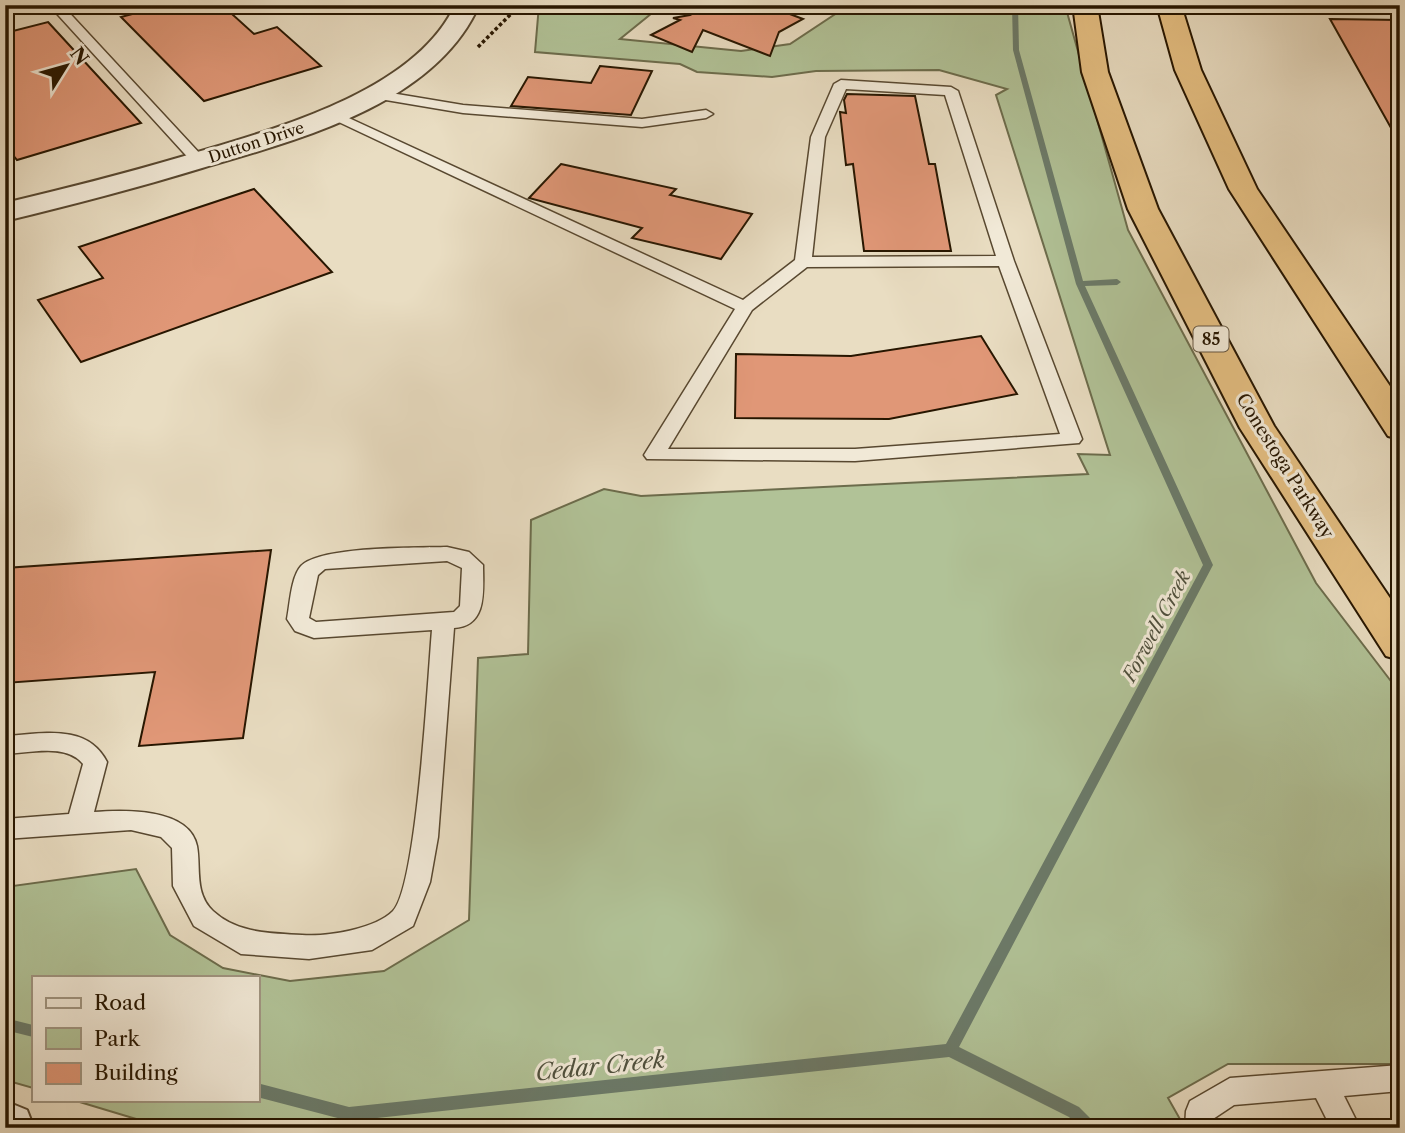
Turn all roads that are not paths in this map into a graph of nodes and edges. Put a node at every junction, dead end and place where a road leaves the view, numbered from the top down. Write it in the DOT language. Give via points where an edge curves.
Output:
graph roads {
  1 [pos="55,5"];
  2 [pos="467,5"];
  3 [pos="1085,5"];
  4 [pos="1170,5"];
  5 [pos="373,94"];
  6 [pos="706,114"];
  7 [pos="333,116"];
  8 [pos="198,160"];
  9 [pos="5,212"];
  10 [pos="1006,261"];
  11 [pos="803,262"];
  12 [pos="745,307"];
  13 [pos="1400,428"];
  14 [pos="444,622"];
  15 [pos="1400,645"];
  16 [pos="5,745"];
  17 [pos="79,824"];
  18 [pos="5,829"];
  19 [pos="1400,1078"];
  20 [pos="1323,1084"];
  21 [pos="1200,1128"];
  22 [pos="1346,1128"];
  1 -- 8 [label="lane"];
  2 -- 5 [label="street, Dutton Drive" via="463,19 440,47"];
  3 -- 15 [label="highway, Conestoga Parkway / 85" via="1095,72 1143,209 1257,428"];
  4 -- 13 [label="highway" via="1188,70 1243,189"];
  5 -- 6 [label="lane" via="463,109 642,124"];
  5 -- 7 [label="street, Dutton Drive"];
  7 -- 8 [label="street, Dutton Drive"];
  7 -- 12 [label="lane"];
  8 -- 9 [label="street, Dutton Drive"];
  10 -- 11 [label="lane"];
  10 -- 11 [label="lane" via="951,91 841,85 818,137"];
  10 -- 12 [label="lane" via="1072,439 855,455 654,455"];
  11 -- 12 [label="lane"];
  14 -- 14 [label="lane" via="460,620 471,609 473,565 447,554 318,564 308,572 298,619 314,630"];
  14 -- 17 [label="lane" via="426,837 417,882 404,918 372,937 309,947 241,942 203,918 186,886 184,844 168,828 131,820"];
  16 -- 17 [label="lane" via="65,741 84,748 95,762"];
  17 -- 18 [label="lane"];
  19 -- 20 [label="lane"];
  20 -- 21 [label="lane" via="1230,1092 1200,1111"];
  20 -- 22 [label="lane"];
}
